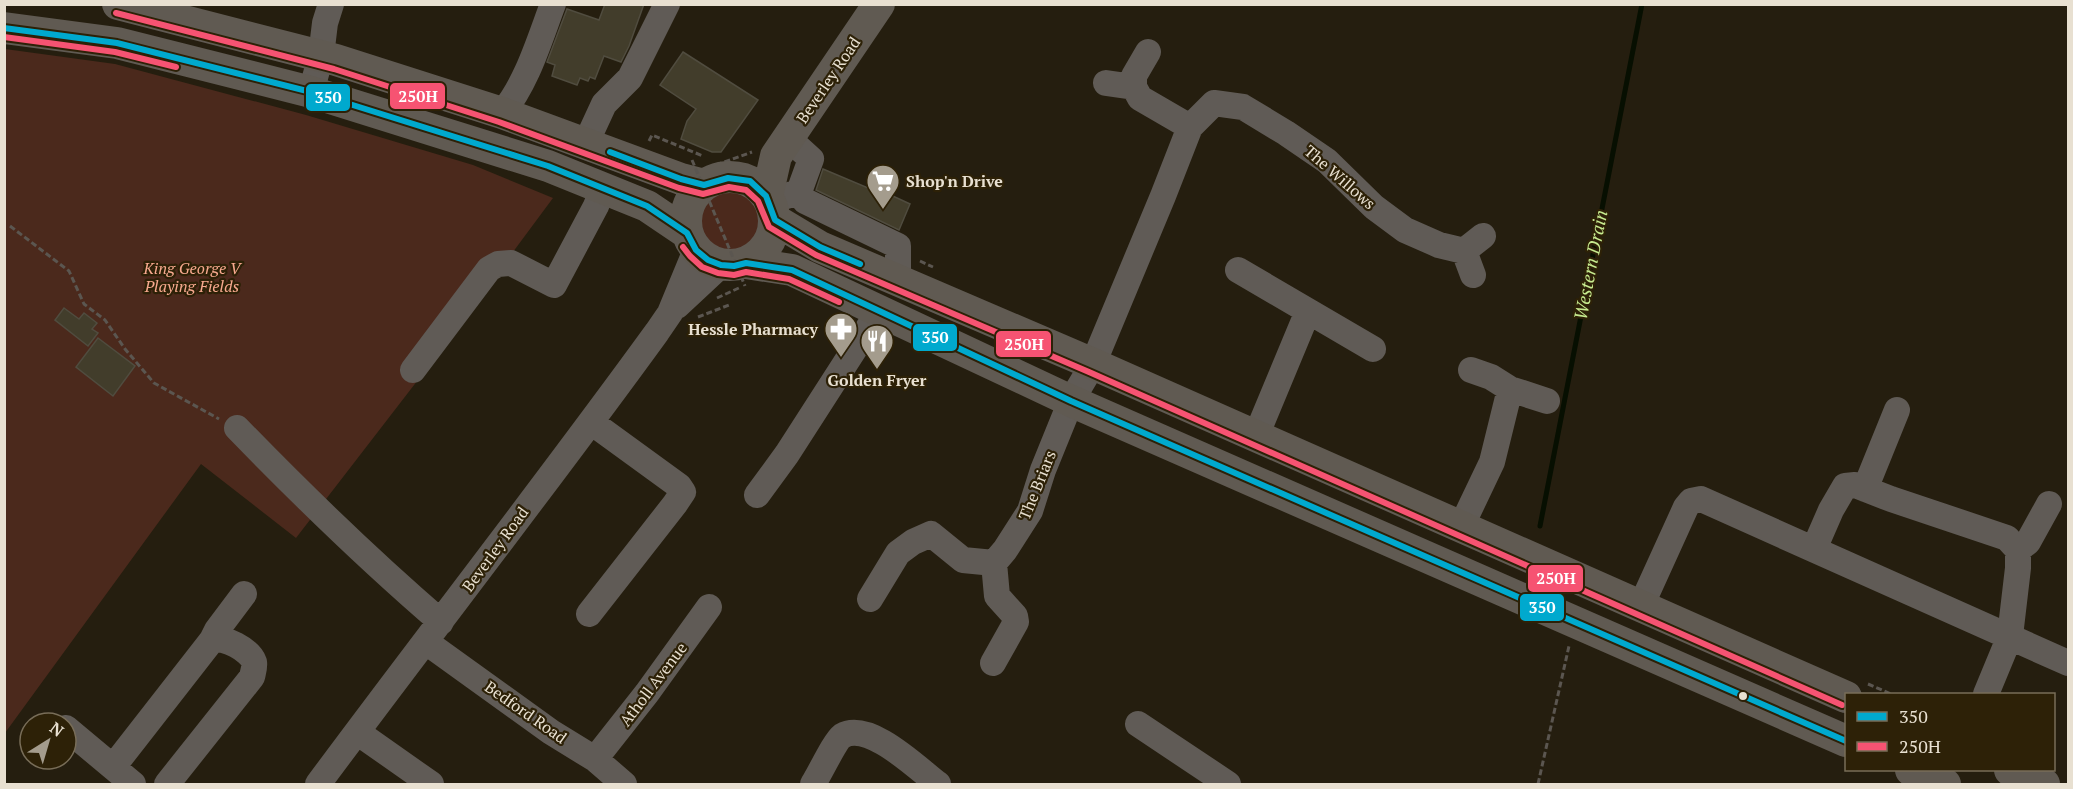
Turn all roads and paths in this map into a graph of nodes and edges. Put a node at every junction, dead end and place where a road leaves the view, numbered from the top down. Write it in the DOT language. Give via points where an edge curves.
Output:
graph roads {
  1 [pos="331,4"];
  2 [pos="553,4"];
  3 [pos="667,4"];
  4 [pos="879,4"];
  5 [pos="127,5"];
  6 [pos="4,28"];
  7 [pos="1148,52"];
  8 [pos="321,56"];
  9 [pos="1106,83"];
  10 [pos="1134,87"];
  11 [pos="311,92"];
  12 [pos="502,113"];
  13 [pos="1190,127"];
  14 [pos="588,143"];
  15 [pos="659,145"];
  16 [pos="782,147"];
  17 [pos="699,167"];
  18 [pos="740,178"];
  19 [pos="603,188"];
  20 [pos="799,192"];
  21 [pos="770,206"];
  22 [pos="10,226"];
  23 [pos="1474,254"];
  24 [pos="719,259"];
  25 [pos="1238,270"];
  26 [pos="898,280"];
  27 [pos="715,299"];
  28 [pos="729,305"];
  29 [pos="695,308"];
  30 [pos="879,311"];
  31 [pos="1308,311"];
  32 [pos="1373,349"];
  33 [pos="1093,364"];
  34 [pos="412,370"];
  35 [pos="1471,370"];
  36 [pos="1510,389"];
  37 [pos="1071,401"];
  38 [pos="1547,401"];
  39 [pos="1897,410"];
  40 [pos="591,422"];
  41 [pos="237,428"];
  42 [pos="1256,436"];
  43 [pos="1865,489"];
  44 [pos="757,495"];
  45 [pos="2049,504"];
  46 [pos="1461,527"];
  47 [pos="1814,549"];
  48 [pos="2018,550"];
  49 [pos="994,563"];
  50 [pos="244,594"];
  51 [pos="870,599"];
  52 [pos="1641,606"];
  53 [pos="709,607"];
  54 [pos="589,614"];
  55 [pos="434,632"];
  56 [pos="2010,636"];
  57 [pos="212,640"];
  58 [pos="1570,643"];
  59 [pos="993,663"];
  60 [pos="2068,663"];
  61 [pos="1986,693"];
  62 [pos="1845,697"];
  63 [pos="1138,724"];
  64 [pos="357,732"];
  65 [pos="78,739"];
  66 [pos="1845,741"];
  67 [pos="595,759"];
  68 [pos="1913,771"];
  69 [pos="2012,771"];
  70 [pos="118,777"];
  71 [pos="167,784"];
  72 [pos="318,784"];
  73 [pos="430,784"];
  74 [pos="624,784"];
  75 [pos="813,784"];
  76 [pos="938,784"];
  77 [pos="1227,784"];
  78 [pos="1538,784"];
  79 [pos="1945,784"];
  80 [pos="2044,784"];
  1 -- 8 [label="street"];
  2 -- 12 [label="street" via="523,78"];
  3 -- 14 [label="street" via="630,78 604,104"];
  4 -- 16 [label="main road, Beverley Road"];
  5 -- 8 [label="main road"];
  6 -- 11 [label="main road" via="117,43"];
  7 -- 10 [label="street" via="1134,76"];
  8 -- 11 [label="street"];
  8 -- 12 [label="main road"];
  9 -- 10 [label="street"];
  10 -- 13 [label="street" via="1140,98"];
  11 -- 19 [label="main road" via="548,166"];
  12 -- 14 [label="main road"];
  13 -- 23 [label="street, The Willows" via="1214,103 1243,107 1327,161 1404,230"];
  13 -- 33 [label="street, The Willows"];
  14 -- 17 [label="main road" via="681,179"];
  15 -- 17 [label="path" via="648,140 652,135"];
  16 -- 18 [label="main road, Beverley Road"];
  16 -- 20 [label="street" via="811,159"];
  16 -- 21 [label="main road, Beverley Road"];
  17 -- 18 [label="main road" via="715,179"];
  17 -- 24 [label="path, bridge"];
  17 -- 24 [label="main road" via="686,219"];
  18 -- 21 [label="main road" via="750,181"];
  19 -- 24 [label="main road" via="647,206"];
  19 -- 34 [label="street" via="554,285 511,263 489,269"];
  20 -- 21 [label="street"];
  20 -- 26 [label="street" via="805,201 898,246"];
  21 -- 24 [label="main road, Beverley Road" via="773,234 758,256"];
  21 -- 26 [label="main road" via="820,247"];
  22 -- 41 [label="path" via="69,272 84,304 105,320 154,383"];
  24 -- 27 [label="path"];
  24 -- 30 [label="main road" via="792,270"];
  24 -- 40 [label="street, Beverley Road" via="670,313"];
  25 -- 31 [label="street"];
  26 -- 33 [label="main road"];
  28 -- 29 [label="path" via="698,318"];
  30 -- 37 [label="main road"];
  30 -- 44 [label="street"];
  31 -- 32 [label="street"];
  31 -- 42 [label="street"];
  33 -- 37 [label="street, The Briars"];
  33 -- 42 [label="main road"];
  35 -- 36 [label="street"];
  36 -- 38 [label="street"];
  36 -- 46 [label="street" via="1491,462"];
  37 -- 49 [label="street, The Briars" via="1030,511"];
  37 -- 66 [label="main road"];
  39 -- 43 [label="street"];
  40 -- 54 [label="street" via="683,492"];
  40 -- 55 [label="street, Beverley Road"];
  41 -- 55 [label="street, Bedford Road" via="384,574"];
  42 -- 46 [label="main road"];
  43 -- 47 [label="street" via="1845,486"];
  43 -- 48 [label="street" via="2007,538"];
  45 -- 48 [label="street" via="2028,542"];
  46 -- 52 [label="main road"];
  47 -- 52 [label="street" via="1701,499 1691,501"];
  47 -- 56 [label="street"];
  48 -- 56 [label="street"];
  49 -- 51 [label="street" via="963,560 930,534 898,553"];
  49 -- 59 [label="street" via="996,592 1016,622"];
  50 -- 57 [label="street"];
  52 -- 62 [label="main road"];
  53 -- 67 [label="street, Atholl Avenue"];
  55 -- 64 [label="street, Beverley Road"];
  55 -- 67 [label="street, Bedford Road" via="551,732"];
  56 -- 60 [label="street"];
  56 -- 61 [label="street"];
  57 -- 70 [label="street"];
  57 -- 71 [label="street" via="230,641 253,659 252,677"];
  58 -- 78 [label="path"];
  63 -- 77 [label="street"];
  64 -- 72 [label="street, Beverley Road"];
  64 -- 73 [label="street"];
  65 -- 70 [label="street"];
  67 -- 74 [label="street, Bedford Road"];
  68 -- 79 [label="main road"];
  69 -- 80 [label="main road"];
  75 -- 76 [label="street" via="840,737 852,732 877,737"];
}
